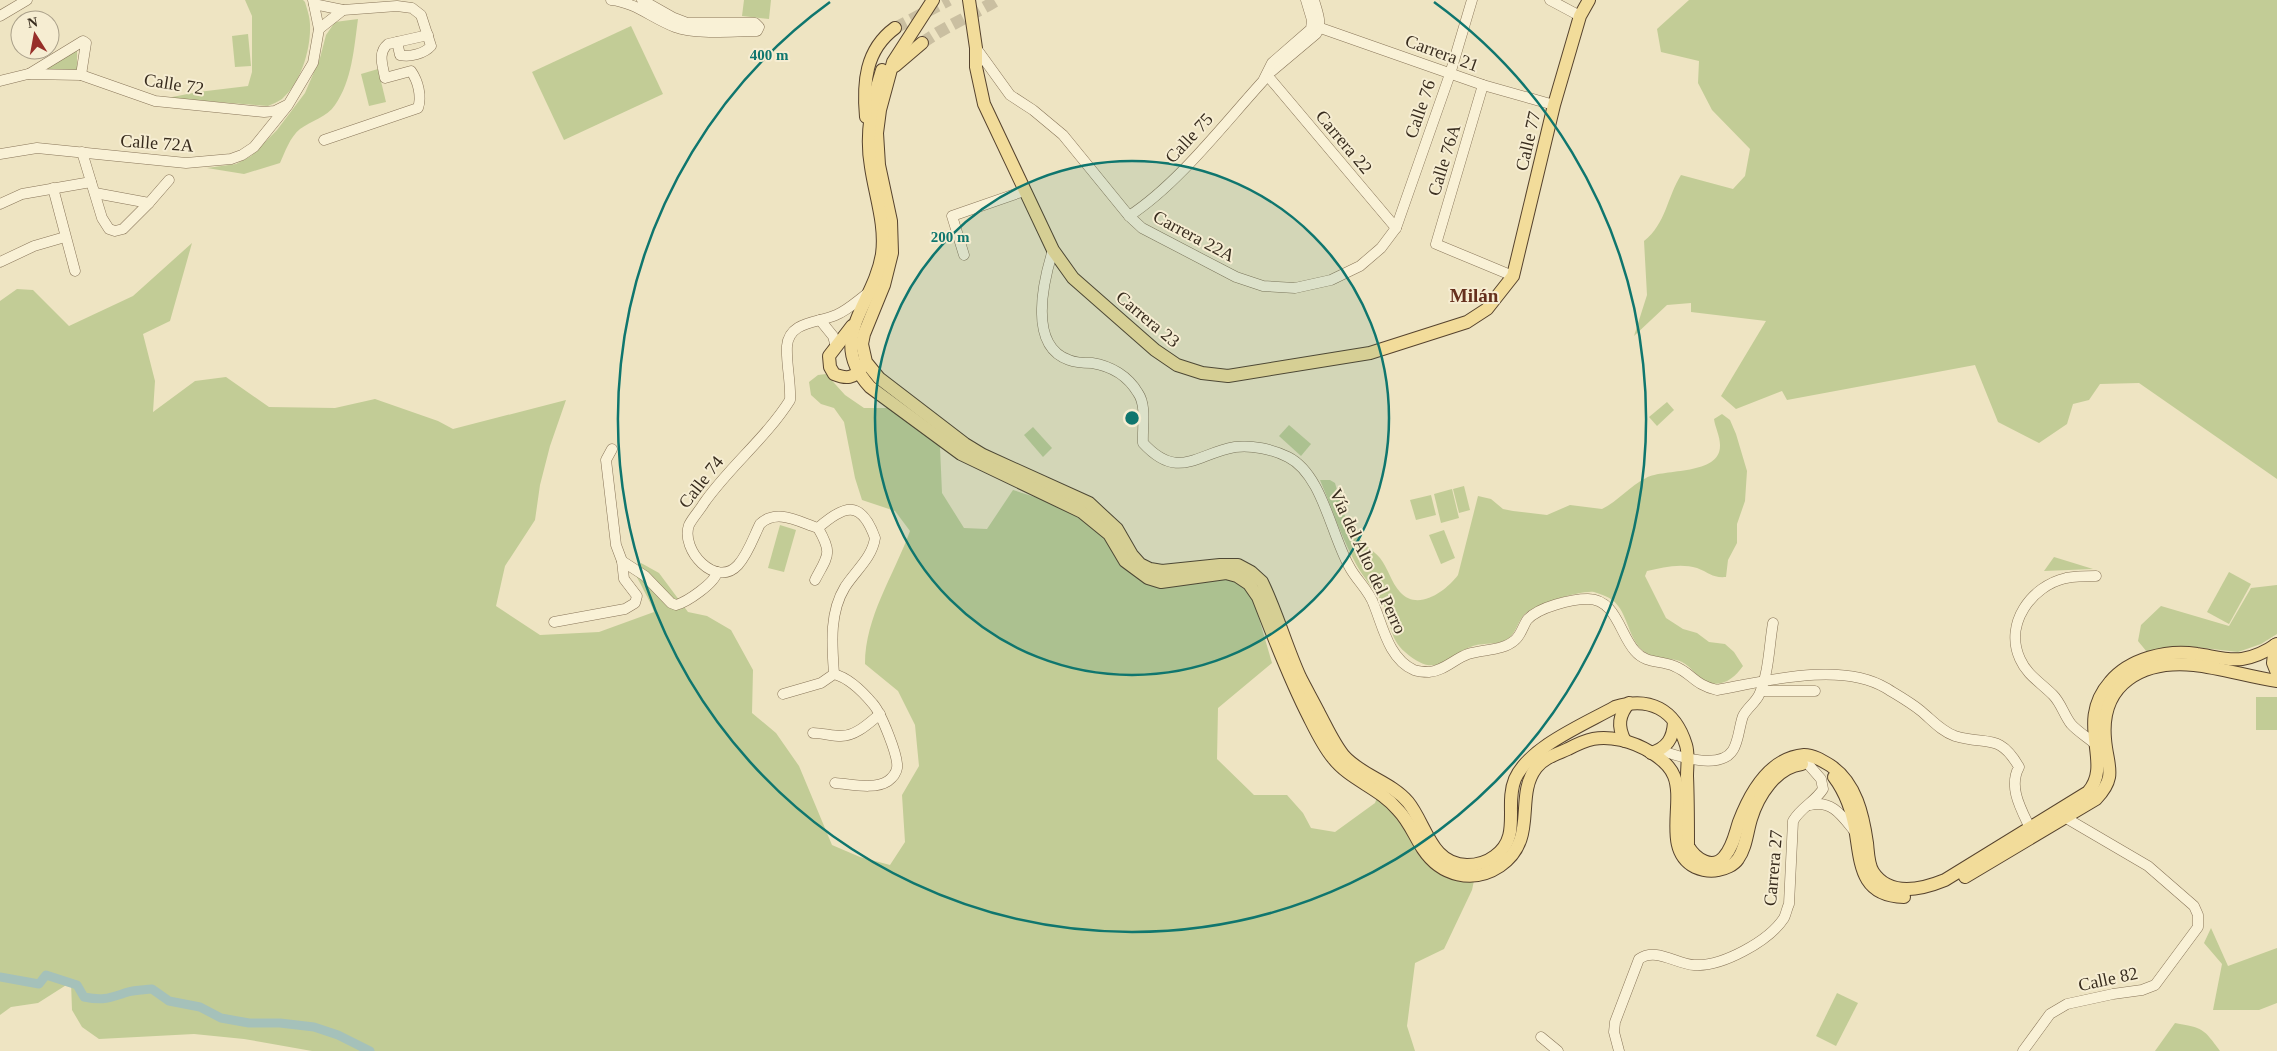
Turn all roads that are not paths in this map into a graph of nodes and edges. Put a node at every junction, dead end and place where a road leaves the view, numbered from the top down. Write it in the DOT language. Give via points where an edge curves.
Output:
graph roads {
  1 [pos="26,0"];
  2 [pos="611,0"];
  3 [pos="642,0"];
  4 [pos="925,0"];
  5 [pos="933,0"];
  6 [pos="969,0"];
  7 [pos="1306,0"];
  8 [pos="1314,0"];
  9 [pos="1472,0"];
  10 [pos="1550,0"];
  11 [pos="1589,0"];
  12 [pos="313,2"];
  13 [pos="343,10"];
  14 [pos="0,16"];
  15 [pos="1580,16"];
  16 [pos="1316,26"];
  17 [pos="895,28"];
  18 [pos="319,29"];
  19 [pos="428,35"];
  20 [pos="397,42"];
  21 [pos="922,43"];
  22 [pos="976,48"];
  23 [pos="28,74"];
  24 [pos="889,74"];
  25 [pos="1450,74"];
  26 [pos="81,75"];
  27 [pos="1267,75"];
  28 [pos="0,81"];
  29 [pos="1483,85"];
  30 [pos="288,105"];
  31 [pos="1554,106"];
  32 [pos="264,112"];
  33 [pos="274,123"];
  34 [pos="867,132"];
  35 [pos="324,140"];
  36 [pos="82,152"];
  37 [pos="0,154"];
  38 [pos="170,180"];
  39 [pos="91,182"];
  40 [pos="53,188"];
  41 [pos="1024,191"];
  42 [pos="96,193"];
  43 [pos="149,203"];
  44 [pos="0,204"];
  45 [pos="1129,216"];
  46 [pos="1396,228"];
  47 [pos="64,237"];
  48 [pos="1053,250"];
  49 [pos="964,255"];
  50 [pos="0,262"];
  51 [pos="75,271"];
  52 [pos="1514,276"];
  53 [pos="868,293"];
  54 [pos="820,320"];
  55 [pos="857,320"];
  56 [pos="836,347"];
  57 [pos="866,362"];
  58 [pos="858,374"];
  59 [pos="612,449"];
  60 [pos="818,528"];
  61 [pos="622,561"];
  62 [pos="717,572"];
  63 [pos="2096,576"];
  64 [pos="815,580"];
  65 [pos="554,622"];
  66 [pos="1773,623"];
  67 [pos="2276,644"];
  68 [pos="2277,672"];
  69 [pos="834,674"];
  70 [pos="2277,681"];
  71 [pos="1762,686"];
  72 [pos="1815,691"];
  73 [pos="783,694"];
  74 [pos="1629,703"];
  75 [pos="880,714"];
  76 [pos="1674,722"];
  77 [pos="812,733"];
  78 [pos="1625,741"];
  79 [pos="2094,743"];
  80 [pos="1686,745"];
  81 [pos="1656,751"];
  82 [pos="1688,759"];
  83 [pos="1706,760"];
  84 [pos="1808,764"];
  85 [pos="835,783"];
  86 [pos="1806,805"];
  87 [pos="2066,818"];
  88 [pos="2030,828"];
  89 [pos="1856,834"];
  90 [pos="1541,1037"];
  91 [pos="1558,1051"];
  92 [pos="1619,1051"];
  93 [pos="2024,1051"];
  1 -- 14 [label="street"];
  2 -- 3 [label="street" via="632,5 674,27 687,30 757,31 759,27 755,23 687,22"];
  4 -- 34 [label="main road" via="885,60"];
  5 -- 24 [label="main road" via="901,47"];
  6 -- 22 [label="main road, Carrera 23"];
  7 -- 16 [label="street"];
  8 -- 16 [label="street"];
  9 -- 25 [label="street, Calle 76"];
  10 -- 15 [label="street"];
  11 -- 15 [label="main road"];
  12 -- 13 [label="street"];
  12 -- 18 [label="street, Calle 72A"];
  13 -- 18 [label="street"];
  13 -- 19 [label="street" via="412,8 421,15"];
  15 -- 31 [label="main road, Calle 77"];
  16 -- 25 [label="street, Carrera 21"];
  16 -- 27 [label="street, Calle 75" via="1316,34"];
  17 -- 34 [label="main road" via="877,47 866,76 863,90"];
  18 -- 30 [label="street, Calle 72A" via="314,63"];
  19 -- 20 [label="street"];
  19 -- 20 [label="street" via="431,46 426,51 406,56 400,55"];
  20 -- 35 [label="street" via="382,48 385,78 411,71 416,79 418,108"];
  21 -- 24 [label="main road" via="902,58"];
  22 -- 41 [label="main road, Carrera 23" via="976,67 984,104"];
  22 -- 45 [label="street, Carrera 22A" via="1010,95 1064,135"];
  23 -- 26 [label="street, Calle 72"];
  23 -- 26 [label="street, Calle 72" via="83,41 86,43"];
  23 -- 28 [label="street, Calle 72"];
  24 -- 57 [label="main road" via="877,133 879,165 892,221 892,253 884,285 863,339"];
  25 -- 29 [label="street, Carrera 21"];
  25 -- 46 [label="street, Calle 76"];
  26 -- 32 [label="street, Calle 72" via="155,101"];
  27 -- 45 [label="street, Calle 75" via="1173,179"];
  27 -- 46 [label="street, Carrera 22"];
  29 -- 31 [label="street, Carrera 21"];
  29 -- 52 [label="street, Calle 76A" via="1436,244"];
  30 -- 32 [label="street, Calle 72"];
  30 -- 33 [label="street, Calle 72A"];
  31 -- 52 [label="main road, Calle 77"];
  32 -- 33 [label="street"];
  33 -- 36 [label="street, Calle 72A" via="254,147 231,159 186,164"];
  34 -- 53 [label="main road" via="882,234 879,267"];
  36 -- 37 [label="street, Calle 72A" via="37,148"];
  36 -- 39 [label="street"];
  38 -- 43 [label="street"];
  39 -- 40 [label="street"];
  39 -- 42 [label="street"];
  40 -- 44 [label="street" via="22,194"];
  40 -- 47 [label="street"];
  41 -- 48 [label="main road, Carrera 23"];
  41 -- 49 [label="street" via="952,216"];
  42 -- 43 [label="street"];
  42 -- 43 [label="street" via="106,225 115,231 123,229"];
  45 -- 46 [label="street, Carrera 22A" via="1142,228 1236,277 1263,286 1295,288 1331,280 1360,266 1382,248"];
  47 -- 50 [label="street" via="34,246"];
  47 -- 51 [label="street"];
  48 -- 52 [label="main road, Carrera 23" via="1073,278 1177,366 1228,376 1370,352 1447,329 1481,314"];
  48 -- 71 [label="street, Vía del Alto del Perro" via="1047,269 1042,317 1043,332 1049,346 1070,361 1103,365 1128,380 1143,405 1143,442 1174,463 1187,463 1234,448 1249,447 1288,457 1309,475 1344,556 1374,604 1384,636 1392,649 1414,670 1442,669 1466,655 1502,647 1516,640 1535,612 1588,599 1600,601 1610,610 1642,658 1677,667 1704,687 1717,690"];
  53 -- 54 [label="street, Calle 74" via="847,309"];
  53 -- 55 [label="main road"];
  54 -- 56 [label="street" via="833,336"];
  54 -- 62 [label="street, Calle 74" via="796,328 790,336 787,346 790,400 785,409 717,485 690,524 688,543 692,552 708,569"];
  55 -- 56 [label="main road"];
  55 -- 58 [label="main road" via="850,350"];
  56 -- 58 [label="main road" via="829,356 834,374 850,378"];
  57 -- 58 [label="main road"];
  57 -- 74 [label="main road" via="879,378 965,444 1089,503 1117,529 1140,564 1162,571 1238,565 1251,572 1262,582 1300,676 1343,754 1356,768 1408,802 1433,847 1453,862 1478,864 1495,857 1505,847 1511,833 1514,785 1535,753 1615,707"];
  58 -- 78 [label="main road" via="870,387 961,454 1082,512 1109,534 1125,561 1148,578 1161,582 1226,573 1249,584 1258,597 1292,683 1333,759 1349,774 1390,801 1401,812 1429,857 1449,872 1475,876 1490,872 1512,856 1523,833 1529,782 1543,760 1591,738 1604,736"];
  59 -- 61 [label="street" via="606,460 616,545"];
  60 -- 62 [label="street" via="783,516 766,519 760,524 738,565"];
  60 -- 64 [label="street" via="828,548"];
  60 -- 69 [label="street" via="836,512 856,511 865,518 875,538 870,555 837,602 832,646"];
  61 -- 62 [label="street" via="645,576 676,605 712,582"];
  61 -- 65 [label="street" via="624,579 637,596 635,603 625,609"];
  63 -- 79 [label="street" via="2066,578 2046,586 2031,597 2016,627 2015,644 2028,674 2053,695 2071,725"];
  66 -- 71 [label="street"];
  67 -- 68 [label="main road" via="2273,663"];
  67 -- 79 [label="main road" via="2242,659 2180,653 2126,667 2109,682 2098,702 2093,723"];
  69 -- 73 [label="street" via="821,683"];
  69 -- 75 [label="street" via="844,676 874,704"];
  70 -- 87 [label="main road" via="2179,664 2132,675 2118,688 2103,722 2110,764 2109,782 2096,799"];
  71 -- 72 [label="street"];
  71 -- 83 [label="street" via="1758,698 1747,709 1731,754"];
  71 -- 88 [label="street, Vía del Alto del Perro" via="1834,674 1854,676 1883,686 1955,736 2000,743 2019,767 2014,777 2017,800"];
  74 -- 76 [label="main road" via="1643,702 1655,706"];
  74 -- 78 [label="main road" via="1619,721"];
  75 -- 77 [label="street" via="853,733 842,736"];
  75 -- 85 [label="street" via="897,761 894,775 875,786"];
  76 -- 80 [label="main road"];
  76 -- 81 [label="main road" via="1674,733 1669,742"];
  78 -- 81 [label="main road"];
  79 -- 88 [label="main road" via="2099,769 2094,785"];
  80 -- 82 [label="main road"];
  80 -- 83 [label="street"];
  81 -- 82 [label="street"];
  81 -- 84 [label="main road" via="1669,767 1677,788 1676,833 1679,847 1692,865 1704,871 1718,870 1736,862 1742,852 1751,817 1770,783 1790,766"];
  82 -- 83 [label="street"];
  82 -- 88 [label="main road" via="1688,846 1702,861 1713,863 1723,859 1731,848 1750,798 1764,777 1782,761 1807,755 1821,759 1837,771 1855,793 1873,872 1891,887 1915,889 1946,880"];
  84 -- 86 [label="street, Carrera 27" via="1821,778 1824,789"];
  84 -- 89 [label="main road" via="1833,776 1838,782 1850,807"];
  86 -- 89 [label="street" via="1819,803 1836,809"];
  86 -- 92 [label="street, Carrera 27" via="1793,821 1789,904 1785,917 1760,941 1721,960 1697,966 1654,954 1640,959 1615,1022"];
  87 -- 89 [label="main road" via="1950,886 1915,897 1887,895 1874,887 1859,863"];
  87 -- 93 [label="street, Calle 82" via="2148,866 2194,906 2198,927 2155,985 2067,1004 2050,1014"];
  90 -- 91 [label="street"];
}
